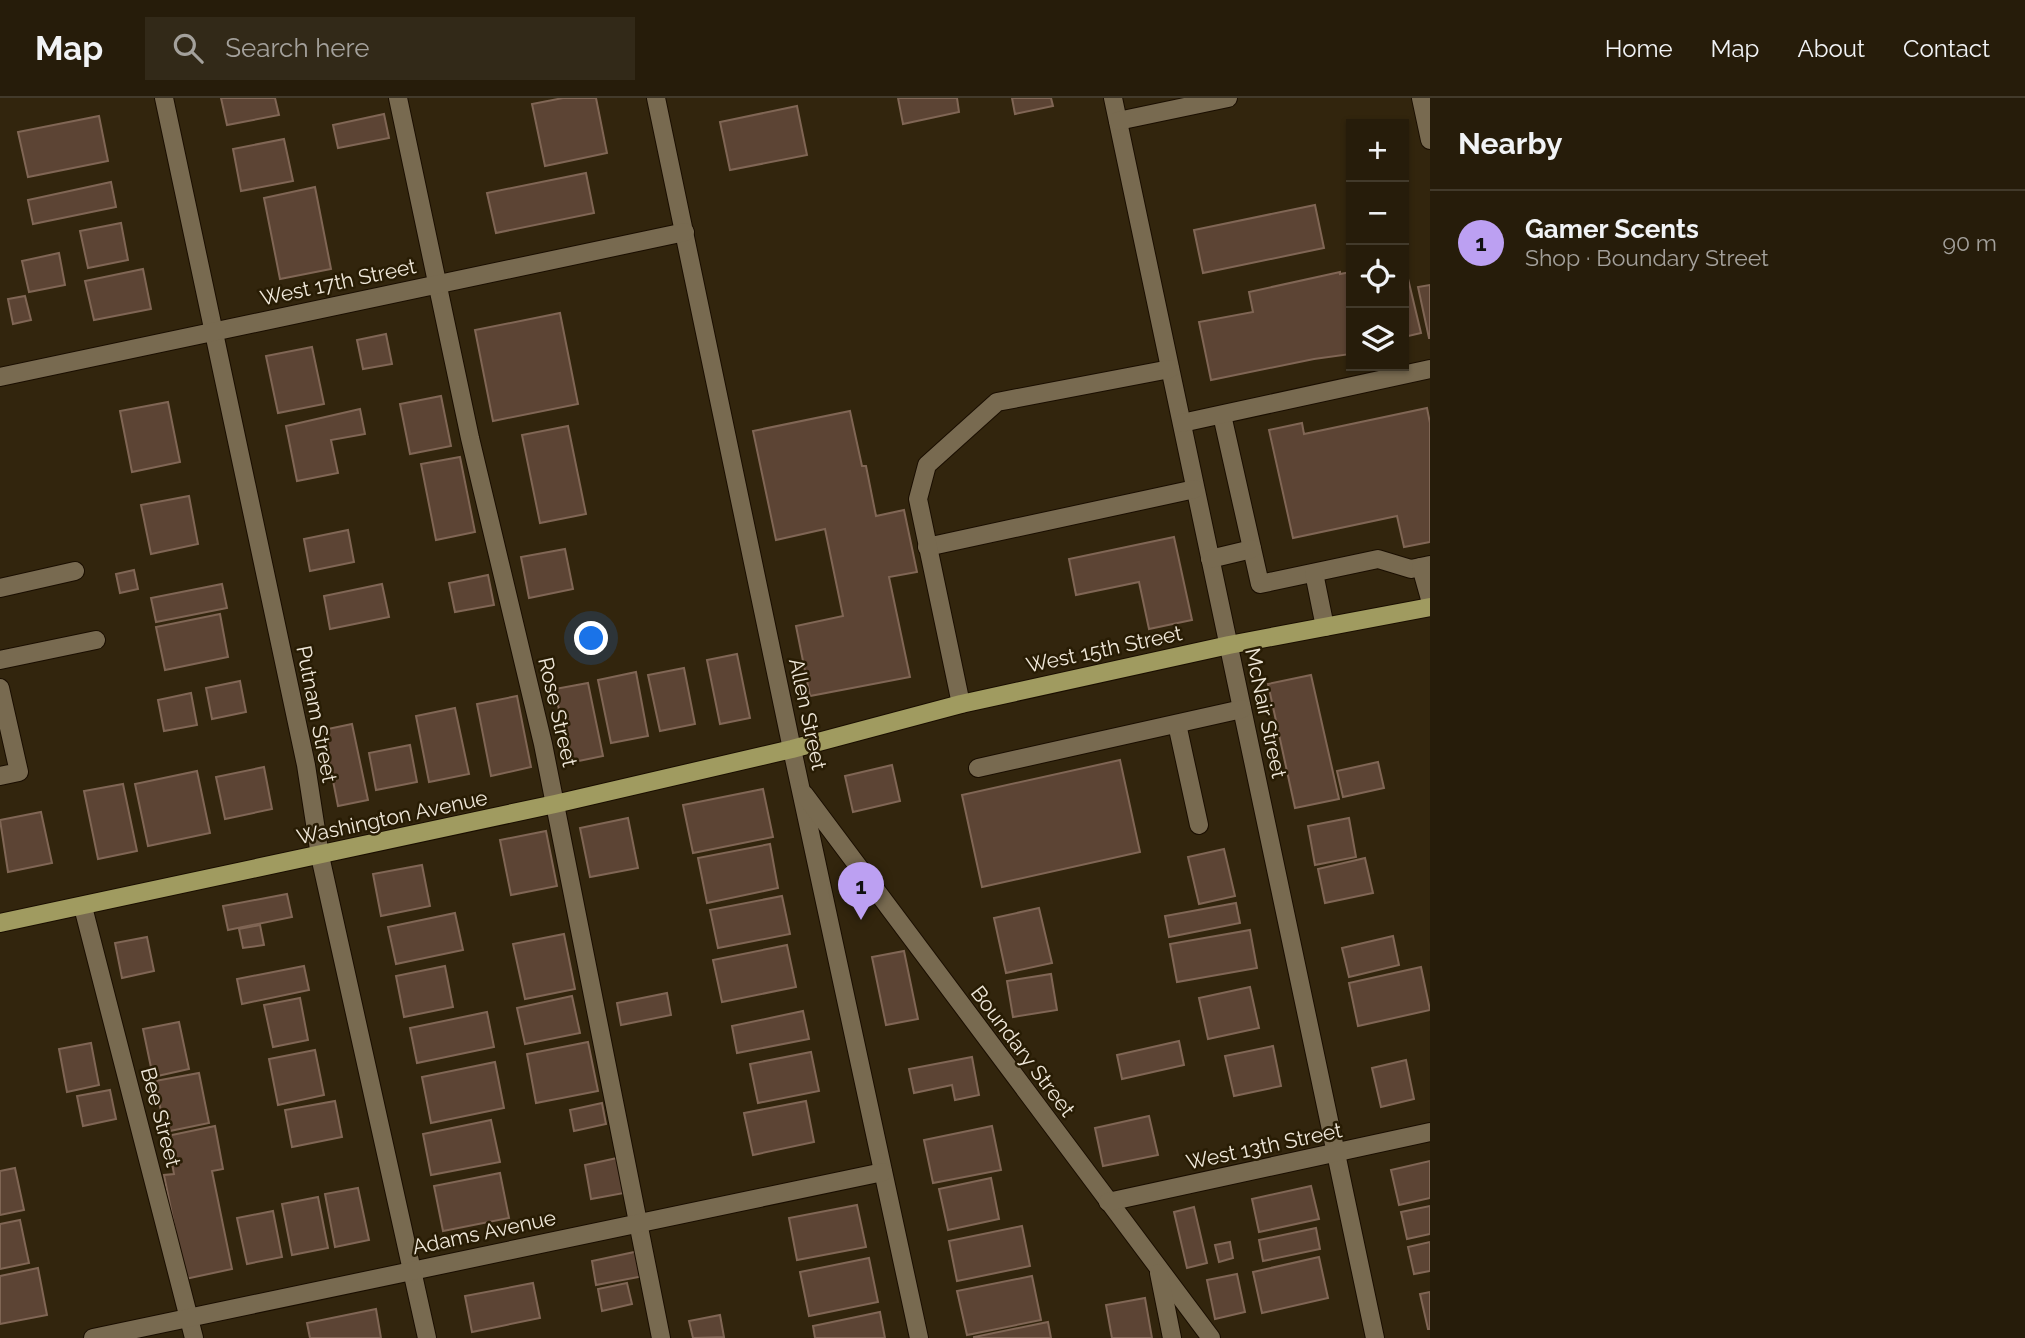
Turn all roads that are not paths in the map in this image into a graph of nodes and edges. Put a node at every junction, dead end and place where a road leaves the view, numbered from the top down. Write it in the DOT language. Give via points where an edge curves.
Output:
graph roads {
  1 [pos="164,98"];
  2 [pos="398,98"];
  3 [pos="656,98"];
  4 [pos="1113,98"];
  5 [pos="1228,98"];
  6 [pos="1421,98"];
  7 [pos="1118,121"];
  8 [pos="1430,140"];
  9 [pos="685,232"];
  10 [pos="438,284"];
  11 [pos="214,332"];
  12 [pos="1170,369"];
  13 [pos="1430,369"];
  14 [pos="0,377"];
  15 [pos="1222,415"];
  16 [pos="1182,423"];
  17 [pos="1195,489"];
  18 [pos="927,547"];
  19 [pos="1252,549"];
  20 [pos="1210,559"];
  21 [pos="1425,566"];
  22 [pos="75,571"];
  23 [pos="1314,573"];
  24 [pos="0,588"];
  25 [pos="1430,599"];
  26 [pos="1430,607"];
  27 [pos="1325,627"];
  28 [pos="96,640"];
  29 [pos="1229,645"];
  30 [pos="0,660"];
  31 [pos="0,688"];
  32 [pos="961,704"];
  33 [pos="1242,709"];
  34 [pos="1177,724"];
  35 [pos="792,749"];
  36 [pos="978,768"];
  37 [pos="0,776"];
  38 [pos="800,789"];
  39 [pos="555,804"];
  40 [pos="1199,825"];
  41 [pos="320,856"];
  42 [pos="83,907"];
  43 [pos="0,923"];
  44 [pos="1430,1132"];
  45 [pos="1335,1154"];
  46 [pos="883,1172"];
  47 [pos="1108,1202"];
  48 [pos="637,1223"];
  49 [pos="1158,1268"];
  50 [pos="413,1270"];
  51 [pos="190,1318"];
  52 [pos="93,1338"];
  53 [pos="194,1338"];
  54 [pos="427,1338"];
  55 [pos="661,1338"];
  56 [pos="919,1338"];
  57 [pos="1172,1338"];
  58 [pos="1211,1338"];
  59 [pos="1375,1338"];
  1 -- 11 [label="street, Putnam Street"];
  2 -- 10 [label="street, Rose Street"];
  3 -- 9 [label="street, Allen Street"];
  4 -- 7 [label="street, McNair Street"];
  5 -- 7 [label="street"];
  6 -- 8 [label="street"];
  7 -- 12 [label="street, McNair Street"];
  9 -- 10 [label="street, West 17th Street"];
  9 -- 35 [label="street, Allen Street"];
  10 -- 11 [label="street, West 17th Street"];
  10 -- 39 [label="street, Rose Street"];
  11 -- 14 [label="street, West 17th Street"];
  11 -- 41 [label="street, Putnam Street" via="306,765"];
  12 -- 16 [label="street, McNair Street"];
  12 -- 18 [label="street" via="997,402 927,465 918,499"];
  13 -- 15 [label="street"];
  15 -- 16 [label="street"];
  15 -- 19 [label="street"];
  16 -- 17 [label="street, McNair Street"];
  17 -- 18 [label="street"];
  17 -- 20 [label="street, McNair Street"];
  18 -- 32 [label="street"];
  19 -- 20 [label="street"];
  19 -- 23 [label="street" via="1261,584"];
  20 -- 29 [label="street, McNair Street"];
  21 -- 23 [label="street" via="1411,569 1378,559"];
  21 -- 25 [label="street"];
  22 -- 24 [label="street"];
  23 -- 27 [label="street"];
  26 -- 27 [label="main road, West 15th Street"];
  27 -- 29 [label="main road, West 15th Street"];
  28 -- 30 [label="street"];
  29 -- 32 [label="main road, West 15th Street"];
  29 -- 33 [label="street, McNair Street"];
  31 -- 37 [label="street" via="19,772"];
  32 -- 35 [label="main road, West 15th Street"];
  33 -- 34 [label="street"];
  33 -- 45 [label="street, McNair Street"];
  34 -- 36 [label="street"];
  34 -- 40 [label="street"];
  35 -- 38 [label="street, Allen Street"];
  35 -- 39 [label="main road, Washington Avenue"];
  38 -- 46 [label="street, Allen Street"];
  38 -- 47 [label="street, Boundary Street"];
  39 -- 41 [label="main road, Washington Avenue"];
  39 -- 48 [label="street, Rose Street"];
  41 -- 42 [label="main road, Washington Avenue"];
  41 -- 50 [label="street, Putnam Street"];
  42 -- 43 [label="main road, Washington Avenue"];
  42 -- 51 [label="street, Bee Street"];
  44 -- 45 [label="street, West 13th Street"];
  45 -- 47 [label="street, West 13th Street"];
  45 -- 59 [label="street, McNair Street"];
  46 -- 48 [label="street, Adams Avenue"];
  46 -- 56 [label="street, Allen Street"];
  47 -- 49 [label="street, Boundary Street"];
  48 -- 50 [label="street, Adams Avenue"];
  48 -- 55 [label="street, Rose Street"];
  49 -- 57 [label="street"];
  49 -- 58 [label="street, Boundary Street"];
  50 -- 51 [label="street, Adams Avenue"];
  50 -- 54 [label="street, Putnam Street"];
  51 -- 52 [label="street, Adams Avenue"];
  51 -- 53 [label="street, Bee Street"];
}
